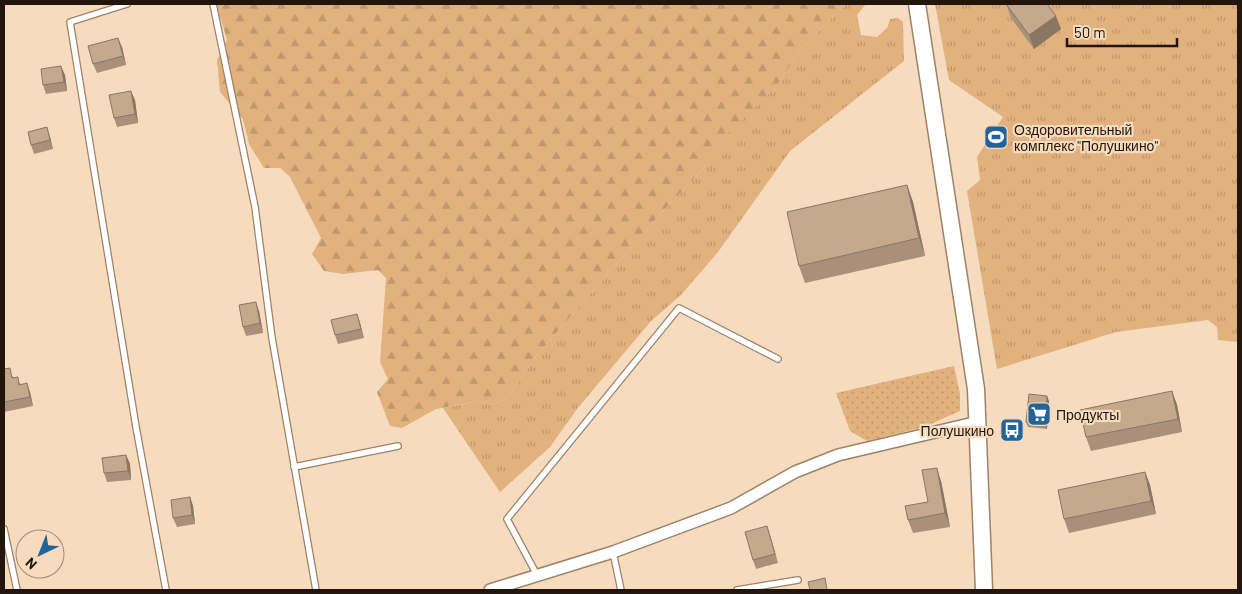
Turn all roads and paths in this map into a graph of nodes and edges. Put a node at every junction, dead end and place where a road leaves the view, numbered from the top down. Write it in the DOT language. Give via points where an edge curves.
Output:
graph roads {
  1 [pos="127,4"];
  2 [pos="213,4"];
  3 [pos="917,4"];
  4 [pos="778,359"];
  5 [pos="978,422"];
  6 [pos="398,446"];
  7 [pos="294,467"];
  8 [pos="4,529"];
  9 [pos="613,552"];
  10 [pos="537,575"];
  11 [pos="798,580"];
  12 [pos="17,590"];
  13 [pos="166,590"];
  14 [pos="316,590"];
  15 [pos="490,590"];
  16 [pos="621,590"];
  17 [pos="737,590"];
  18 [pos="984,590"];
  1 -- 13 [label="lane" via="70,22"];
  2 -- 7 [label="lane" via="256,207 272,338"];
  3 -- 5 [label="main road" via="969,336"];
  4 -- 10 [label="lane" via="679,308 507,519"];
  5 -- 9 [label="street" via="838,455 795,472 731,508"];
  5 -- 18 [label="main road"];
  6 -- 7 [label="lane"];
  7 -- 14 [label="lane"];
  8 -- 12 [label="lane"];
  9 -- 10 [label="street"];
  9 -- 16 [label="lane"];
  10 -- 15 [label="street"];
  11 -- 17 [label="lane"];
}
